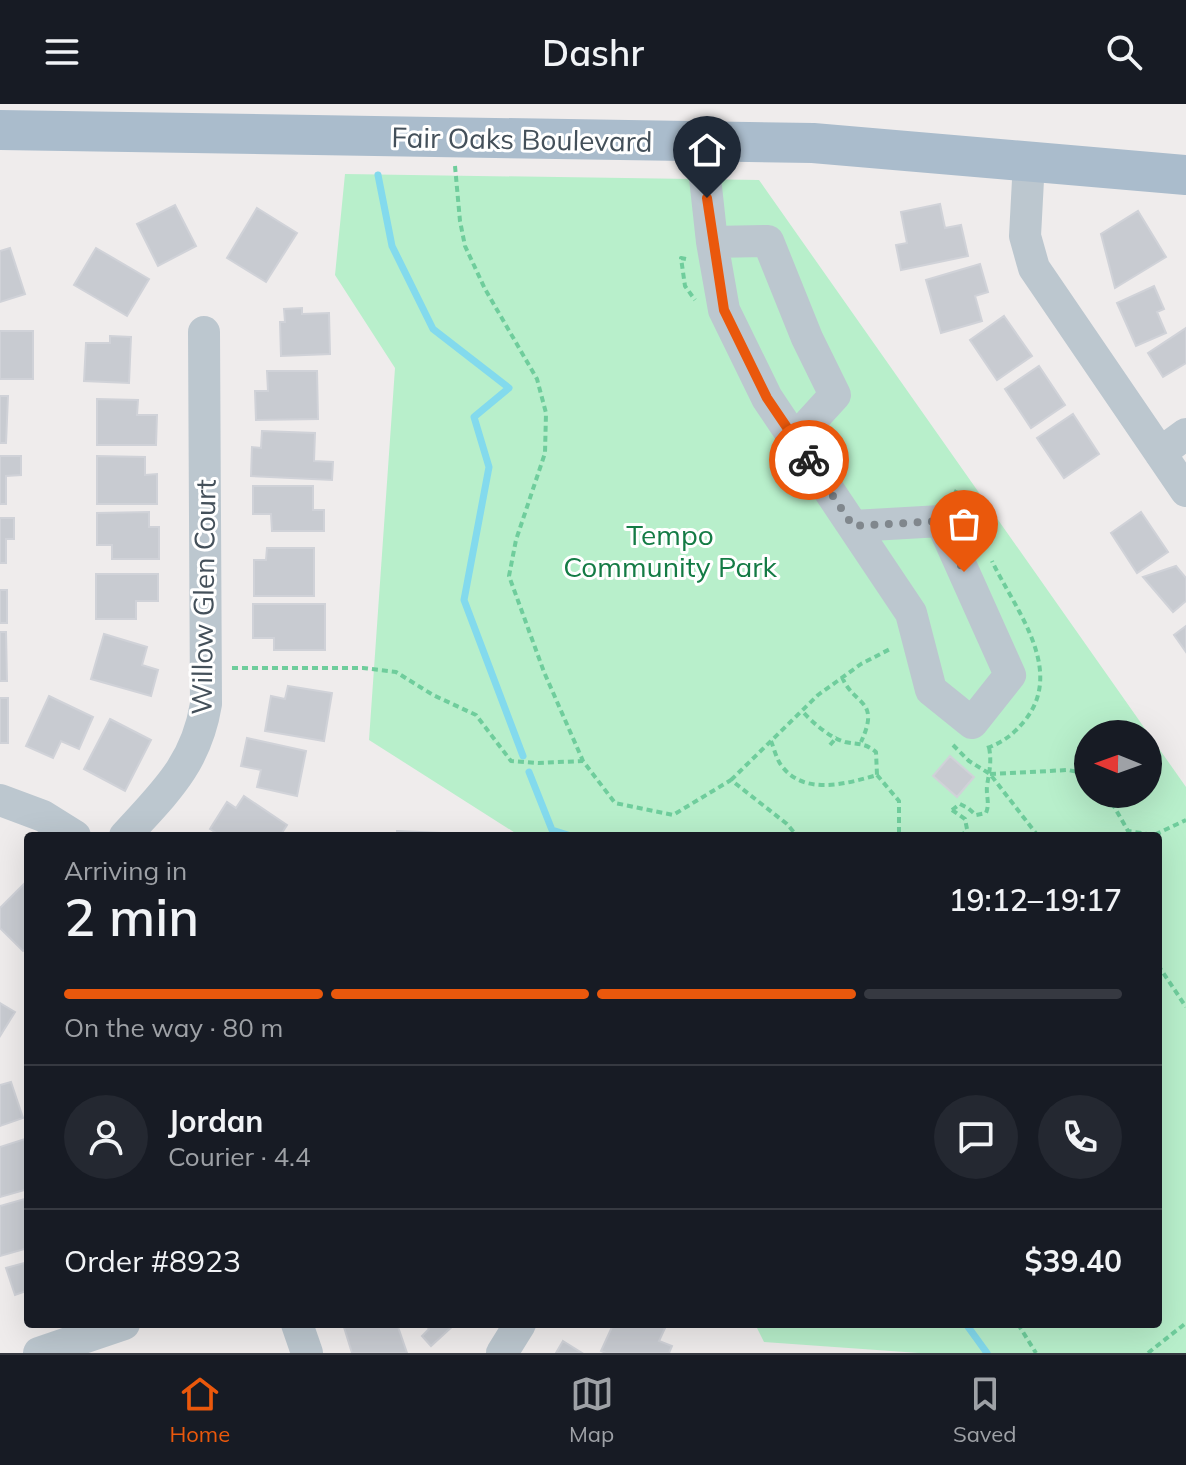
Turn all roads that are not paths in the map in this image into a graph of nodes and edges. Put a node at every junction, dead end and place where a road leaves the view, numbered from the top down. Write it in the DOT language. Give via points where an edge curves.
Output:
graph roads {
  1 [pos="0,130"];
  2 [pos="701,141"];
  3 [pos="1029,161"];
  4 [pos="1186,175"];
  5 [pos="712,242"];
  6 [pos="204,332"];
  7 [pos="1186,434"];
  8 [pos="795,439"];
  9 [pos="1160,453"];
  10 [pos="1186,491"];
  11 [pos="853,526"];
  12 [pos="0,800"];
  13 [pos="69,832"];
  14 [pos="129,832"];
  15 [pos="112,1328"];
  16 [pos="298,1328"];
  17 [pos="518,1328"];
  18 [pos="39,1353"];
  19 [pos="307,1353"];
  20 [pos="502,1353"];
  1 -- 2 [label="main road, Fair Oaks Boulevard"];
  2 -- 3 [label="main road, Fair Oaks Boulevard" via="813,143"];
  2 -- 5 [label="street"];
  3 -- 4 [label="main road, Fair Oaks Boulevard"];
  3 -- 9 [label="street" via="1025,236 1034,268"];
  5 -- 8 [label="street" via="724,310 767,398"];
  5 -- 8 [label="street" via="768,241 835,395"];
  6 -- 14 [label="street, Willow Glen Court" via="206,704 190,759"];
  7 -- 9 [label="street"];
  8 -- 11 [label="street"];
  9 -- 10 [label="street"];
  11 -- 11 [label="street" via="911,613 931,690 971,738 1010,675 941,521"];
  12 -- 13 [label="street"];
  15 -- 18 [label="street"];
  16 -- 19 [label="street"];
  17 -- 20 [label="street"];
}
